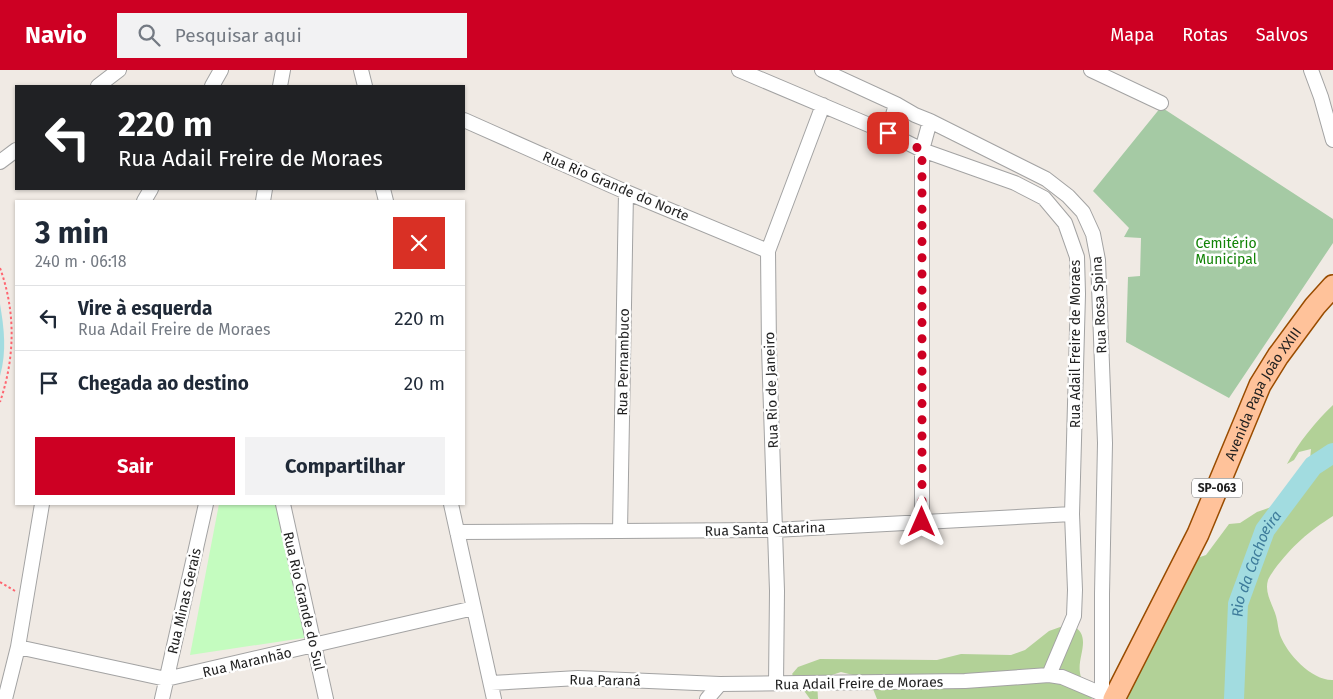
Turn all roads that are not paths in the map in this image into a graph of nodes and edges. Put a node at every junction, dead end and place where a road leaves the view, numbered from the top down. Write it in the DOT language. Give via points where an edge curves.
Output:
graph roads {
  1 [pos="119,70"];
  2 [pos="221,70"];
  3 [pos="283,70"];
  4 [pos="361,70"];
  5 [pos="739,70"];
  6 [pos="822,70"];
  7 [pos="1091,70"];
  8 [pos="1311,70"];
  9 [pos="99,85"];
  10 [pos="213,85"];
  11 [pos="280,85"];
  12 [pos="365,85"];
  13 [pos="1161,103"];
  14 [pos="896,104"];
  15 [pos="823,105"];
  16 [pos="465,120"];
  17 [pos="930,120"];
  18 [pos="888,133"];
  19 [pos="1333,140"];
  20 [pos="922,150"];
  21 [pos="15,151"];
  22 [pos="0,162"];
  23 [pos="626,192"];
  24 [pos="768,251"];
  25 [pos="1333,286"];
  26 [pos="42,505"];
  27 [pos="206,505"];
  28 [pos="282,505"];
  29 [pos="451,505"];
  30 [pos="1072,514"];
  31 [pos="922,522"];
  32 [pos="774,530"];
  33 [pos="620,531"];
  34 [pos="457,532"];
  35 [pos="474,608"];
  36 [pos="314,646"];
  37 [pos="18,647"];
  38 [pos="1049,675"];
  39 [pos="166,679"];
  40 [pos="491,683"];
  41 [pos="720,684"];
  42 [pos="776,684"];
  43 [pos="1106,697"];
  44 [pos="5,699"];
  45 [pos="162,699"];
  46 [pos="326,699"];
  47 [pos="494,699"];
  48 [pos="707,699"];
  1 -- 9 [label="street"];
  2 -- 10 [label="street"];
  3 -- 11 [label="street"];
  4 -- 12 [label="street"];
  5 -- 15 [label="street, Rua Adail Freire de Moraes"];
  6 -- 14 [label="street, Rua Rosa Spina"];
  7 -- 13 [label="street"];
  8 -- 19 [label="street"];
  14 -- 17 [label="street, Rua Rosa Spina"];
  14 -- 18 [label="street"];
  15 -- 18 [label="street, Rua Adail Freire de Moraes"];
  15 -- 24 [label="street, Rua Rio de Janeiro"];
  16 -- 23 [label="street, Rua Rio Grande do Norte"];
  17 -- 20 [label="street"];
  17 -- 43 [label="street, Rua Rosa Spina" via="1046,179 1083,212 1093,234 1098,260 1105,444 1102,594"];
  18 -- 20 [label="street, Rua Adail Freire de Moraes"];
  20 -- 30 [label="street, Rua Adail Freire de Moraes" via="1030,190 1044,198 1065,223 1077,257"];
  20 -- 31 [label="street"];
  21 -- 22 [label="street"];
  23 -- 24 [label="street, Rua Rio Grande do Norte"];
  23 -- 33 [label="street, Rua Pernambuco"];
  24 -- 32 [label="street, Rua Rio de Janeiro"];
  25 -- 43 [label="main road, Avenida Papa João XXIII / SP-063" via="1278,356 1260,385 1198,534"];
  26 -- 37 [label="street"];
  27 -- 39 [label="street, Rua Minas Gerais"];
  28 -- 36 [label="street, Rua Rio Grande do Sul"];
  29 -- 34 [label="street"];
  30 -- 31 [label="street, Rua Santa Catarina"];
  30 -- 38 [label="street, Rua Adail Freire de Moraes" via="1074,616"];
  31 -- 32 [label="street, Rua Santa Catarina"];
  32 -- 33 [label="street, Rua Santa Catarina"];
  32 -- 42 [label="street, Rua Rio de Janeiro"];
  33 -- 34 [label="street, Rua Santa Catarina"];
  34 -- 35 [label="street"];
  35 -- 36 [label="street, Rua Maranhão"];
  35 -- 40 [label="street"];
  36 -- 39 [label="street, Rua Maranhão"];
  36 -- 46 [label="street, Rua Rio Grande do Sul"];
  37 -- 39 [label="street, Rua Maranhão"];
  37 -- 44 [label="street"];
  38 -- 42 [label="street, Rua Adail Freire de Moraes" via="965,681"];
  38 -- 43 [label="street, Rua Adail Freire de Moraes" via="1062,677"];
  39 -- 45 [label="street, Rua Minas Gerais"];
  40 -- 41 [label="street, Rua Paraná" via="578,678"];
  40 -- 47 [label="street"];
  41 -- 42 [label="street, Rua Adail Freire de Moraes"];
  41 -- 48 [label="street"];
}
